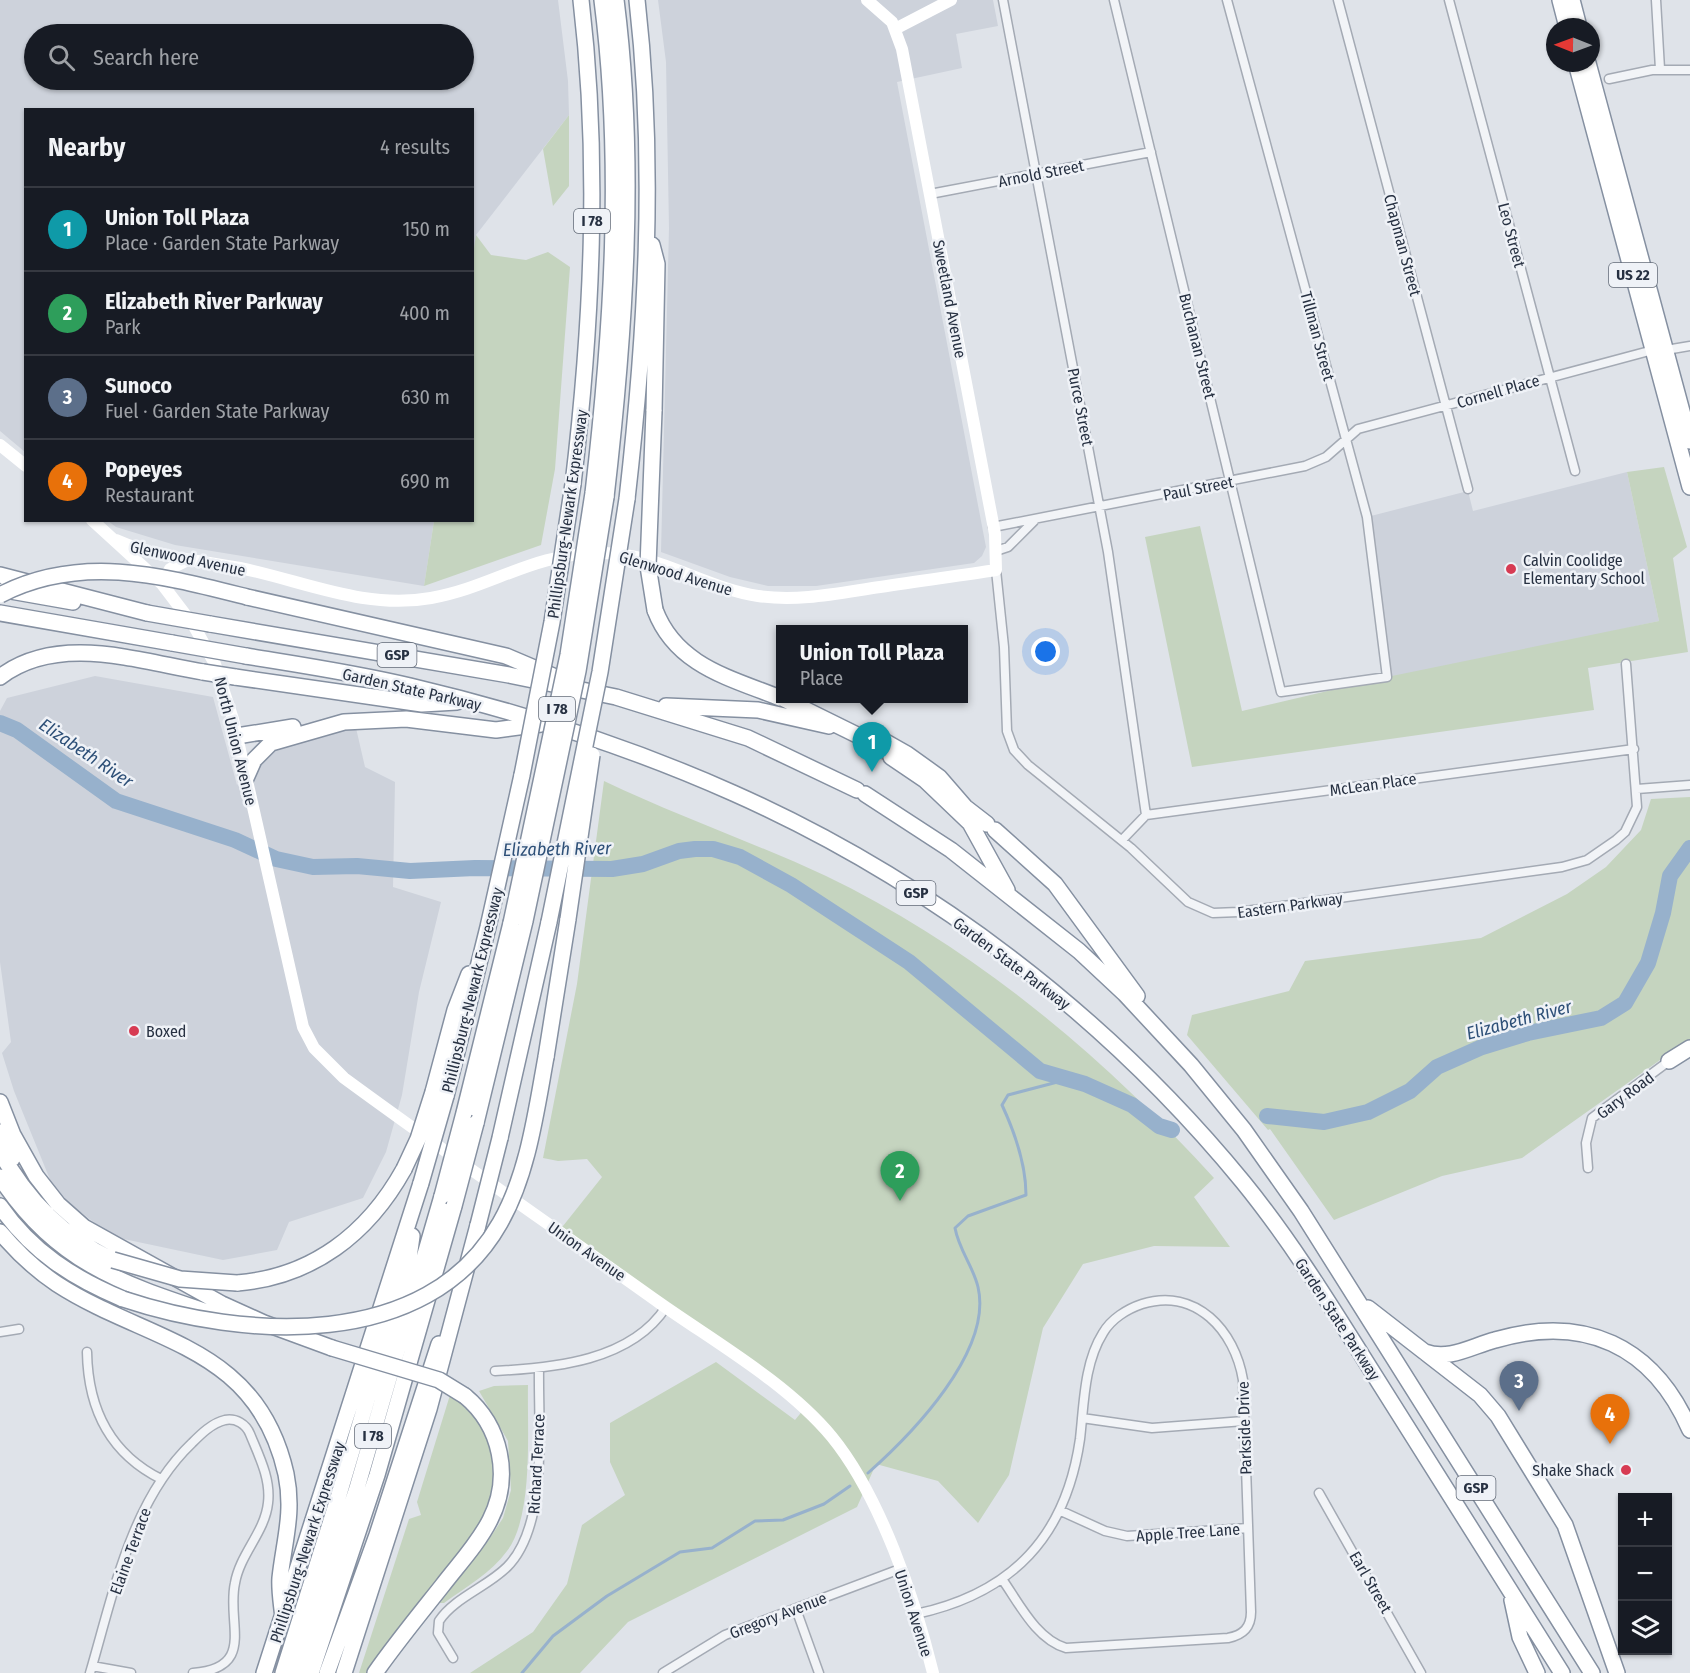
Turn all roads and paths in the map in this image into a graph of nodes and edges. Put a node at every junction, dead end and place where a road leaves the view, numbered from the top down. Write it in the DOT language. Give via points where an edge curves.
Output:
graph roads {
  1 [pos="581,0"];
  2 [pos="602,0"];
  3 [pos="616,0"];
  4 [pos="637,0"];
  5 [pos="867,0"];
  6 [pos="951,0"];
  7 [pos="1003,0"];
  8 [pos="1114,0"];
  9 [pos="1227,0"];
  10 [pos="1338,0"];
  11 [pos="1449,0"];
  12 [pos="1560,0"];
  13 [pos="1572,0"];
  14 [pos="1656,0"];
  15 [pos="1565,18"];
  16 [pos="1577,18"];
  17 [pos="896,29"];
  18 [pos="1660,69"];
  19 [pos="1690,70"];
  20 [pos="1579,72"];
  21 [pos="1590,72"];
  22 [pos="1609,79"];
  23 [pos="1151,152"];
  24 [pos="1036,174"];
  25 [pos="930,194"];
  26 [pos="647,227"];
  27 [pos="1690,346"];
  28 [pos="1659,350"];
  29 [pos="1549,377"];
  30 [pos="1446,406"];
  31 [pos="1346,437"];
  32 [pos="1690,441"];
  33 [pos="0,446"];
  34 [pos="24,464"];
  35 [pos="1575,471"];
  36 [pos="1231,482"];
  37 [pos="1690,487"];
  38 [pos="1468,489"];
  39 [pos="600,495"];
  40 [pos="1100,507"];
  41 [pos="1040,519"];
  42 [pos="94,522"];
  43 [pos="993,527"];
  44 [pos="116,540"];
  45 [pos="996,551"];
  46 [pos="190,560"];
  47 [pos="996,570"];
  48 [pos="0,575"];
  49 [pos="162,584"];
  50 [pos="0,588"];
  51 [pos="0,595"];
  52 [pos="0,613"];
  53 [pos="147,613"];
  54 [pos="1626,664"];
  55 [pos="600,672"];
  56 [pos="0,676"];
  57 [pos="583,689"];
  58 [pos="1281,692"];
  59 [pos="776,696"];
  60 [pos="469,701"];
  61 [pos="791,703"];
  62 [pos="646,705"];
  63 [pos="344,722"];
  64 [pos="546,723"];
  65 [pos="852,732"];
  66 [pos="237,736"];
  67 [pos="1634,749"];
  68 [pos="246,778"];
  69 [pos="1690,785"];
  70 [pos="1637,789"];
  71 [pos="1146,815"];
  72 [pos="258,830"];
  73 [pos="1122,840"];
  74 [pos="1010,896"];
  75 [pos="1169,1039"];
  76 [pos="1690,1048"];
  77 [pos="1690,1058"];
  78 [pos="1669,1061"];
  79 [pos="440,1094"];
  80 [pos="0,1102"];
  81 [pos="470,1118"];
  82 [pos="0,1132"];
  83 [pos="0,1151"];
  84 [pos="1588,1168"];
  85 [pos="0,1177"];
  86 [pos="421,1183"];
  87 [pos="0,1206"];
  88 [pos="43,1210"];
  89 [pos="0,1232"];
  90 [pos="464,1280"];
  91 [pos="1360,1303"];
  92 [pos="666,1307"];
  93 [pos="19,1329"];
  94 [pos="0,1332"];
  95 [pos="1412,1344"];
  96 [pos="332,1348"];
  97 [pos="87,1352"];
  98 [pos="539,1369"];
  99 [pos="495,1371"];
  100 [pos="1082,1418"];
  101 [pos="1244,1421"];
  102 [pos="1690,1430"];
  103 [pos="161,1479"];
  104 [pos="1319,1492"];
  105 [pos="1061,1511"];
  106 [pos="1248,1528"];
  107 [pos="900,1569"];
  108 [pos="1002,1579"];
  109 [pos="1510,1591"];
  110 [pos="796,1609"];
  111 [pos="916,1614"];
  112 [pos="283,1619"];
  113 [pos="453,1658"];
  114 [pos="91,1670"];
  115 [pos="203,1672"];
  116 [pos="131,1673"];
  117 [pos="193,1673"];
  118 [pos="264,1673"];
  119 [pos="283,1673"];
  120 [pos="296,1673"];
  121 [pos="311,1673"];
  122 [pos="327,1673"];
  123 [pos="344,1673"];
  124 [pos="375,1673"];
  125 [pos="663,1673"];
  126 [pos="819,1673"];
  127 [pos="933,1673"];
  128 [pos="1421,1673"];
  129 [pos="1538,1673"];
  130 [pos="1562,1673"];
  131 [pos="1592,1673"];
  132 [pos="1617,1673"];
  1 -- 79 [label="highway, Phillipsburg-Newark Expressway / I 78, bridge" via="592,147 589,295 573,484 546,657 488,927"];
  2 -- 39 [label="highway, Phillipsburg-Newark Expressway / I 78" via="613,136 612,265"];
  3 -- 39 [label="highway, Phillipsburg-Newark Expressway / I 78" via="626,122 626,246 619,368"];
  4 -- 26 [label="highway, I 78" via="645,104"];
  5 -- 17 [label="street" via="882,10"];
  6 -- 17 [label="street"];
  7 -- 24 [label="street, Purce Street"];
  8 -- 23 [label="street, Buchanan Street"];
  9 -- 31 [label="street, Tillman Street"];
  10 -- 30 [label="street, Chapman Street"];
  11 -- 29 [label="street, Leo Street"];
  12 -- 15 [label="highway"];
  13 -- 16 [label="highway"];
  14 -- 18 [label="street"];
  17 -- 25 [label="street, Sweetland Avenue"];
  18 -- 19 [label="street"];
  18 -- 22 [label="street"];
  20 -- 28 [label="highway, US 22"];
  21 -- 28 [label="highway, US 22"];
  23 -- 24 [label="street, Arnold Street"];
  23 -- 36 [label="street, Buchanan Street"];
  24 -- 25 [label="street, Arnold Street"];
  24 -- 40 [label="street, Purce Street"];
  25 -- 43 [label="street, Sweetland Avenue"];
  26 -- 55 [label="highway, I 78, bridge" via="639,382 627,499"];
  26 -- 59 [label="highway, bridge" via="657,264 648,566 655,610 670,639 692,660"];
  27 -- 28 [label="street, Cornell Place"];
  28 -- 29 [label="street, Cornell Place"];
  28 -- 32 [label="highway, US 22"];
  28 -- 37 [label="highway, US 22"];
  29 -- 30 [label="street, Cornell Place"];
  29 -- 35 [label="street, Leo Street"];
  30 -- 31 [label="street, Cornell Place" via="1358,429"];
  30 -- 38 [label="street, Chapman Street"];
  31 -- 36 [label="street, Paul Street" via="1317,462"];
  31 -- 58 [label="street, Tillman Street" via="1366,517 1387,677"];
  33 -- 34 [label="street"];
  36 -- 40 [label="street, Paul Street"];
  36 -- 58 [label="street, Buchanan Street"];
  39 -- 81 [label="highway, Phillipsburg-Newark Expressway / I 78, bridge" via="518,922"];
  40 -- 41 [label="street, Paul Street"];
  40 -- 71 [label="street, Purce Street"];
  41 -- 43 [label="street, Paul Street"];
  41 -- 45 [label="street, Paul Street" via="1008,547"];
  42 -- 44 [label="street, North Union Avenue"];
  43 -- 45 [label="street, Sweetland Avenue"];
  44 -- 46 [label="street, Glenwood Avenue" via="146,552"];
  44 -- 49 [label="street, North Union Avenue"];
  45 -- 47 [label="street, Sweetland Avenue"];
  46 -- 47 [label="street, Glenwood Avenue" via="240,568 343,595 387,601 441,596 547,558 592,553 638,558 719,588 770,598 823,596"];
  46 -- 49 [label="street" via="170,568"];
  47 -- 73 [label="street, Eastern Parkway" via="1010,744 1028,765"];
  48 -- 53 [label="highway"];
  49 -- 66 [label="street, North Union Avenue" via="208,650"];
  50 -- 53 [label="highway, Garden State Parkway / GSP"];
  51 -- 57 [label="highway, bridge" via="49,577 105,570 157,575 506,657"];
  52 -- 60 [label="highway, Garden State Parkway / GSP, bridge" via="374,678"];
  53 -- 57 [label="highway, Garden State Parkway / GSP, bridge"];
  54 -- 67 [label="street, Eastern Parkway"];
  55 -- 87 [label="highway, bridge" via="590,776 568,919 546,1057 520,1174 505,1213 477,1256 454,1277 429,1294 365,1317 293,1327 200,1321 123,1299 77,1278 57,1266 21,1233"];
  55 -- 90 [label="highway, I 78, bridge" via="549,922"];
  56 -- 60 [label="highway, bridge" via="30,660 72,652 422,704"];
  57 -- 62 [label="highway, Garden State Parkway / GSP"];
  60 -- 64 [label="highway, Garden State Parkway / GSP"];
  61 -- 65 [label="highway"];
  62 -- 65 [label="highway" via="758,710"];
  62 -- 74 [label="highway, Garden State Parkway / GSP" via="748,738 861,792 933,837"];
  63 -- 64 [label="highway" via="406,719 496,730"];
  63 -- 66 [label="highway"];
  63 -- 68 [label="highway" via="271,742 254,760"];
  64 -- 109 [label="highway, Garden State Parkway / GSP" via="739,795 890,876 1032,975 1100,1033 1165,1096 1260,1203 1321,1291"];
  65 -- 74 [label="highway" via="925,780 970,824"];
  65 -- 75 [label="highway" via="884,741 939,777 965,807 1055,884"];
  66 -- 68 [label="street, North Union Avenue"];
  67 -- 70 [label="street, Eastern Parkway"];
  67 -- 71 [label="street, McLean Place"];
  68 -- 72 [label="street, North Union Avenue"];
  69 -- 70 [label="street"];
  70 -- 73 [label="street, Eastern Parkway" via="1637,807 1625,832 1598,855 1576,865 1226,914 1188,902"];
  71 -- 73 [label="street"];
  72 -- 92 [label="street, Union Avenue" via="303,1027 320,1056 358,1088"];
  74 -- 75 [label="highway, Garden State Parkway / GSP" via="1096,966"];
  75 -- 91 [label="highway, Garden State Parkway / GSP" via="1260,1153"];
  76 -- 78 [label="highway"];
  77 -- 78 [label="highway"];
  78 -- 84 [label="street, Gary Road" via="1593,1118 1586,1143"];
  79 -- 86 [label="highway, Phillipsburg-Newark Expressway / I 78, bridge"];
  79 -- 88 [label="highway, bridge" via="404,1169 377,1211 340,1247 294,1271 237,1283 180,1279 142,1271 73,1238"];
  80 -- 96 [label="highway" via="31,1169 58,1204 84,1227 222,1304"];
  81 -- 120 [label="highway, Phillipsburg-Newark Expressway / I 78, bridge" via="442,1196 372,1439"];
  81 -- 121 [label="highway, Phillipsburg-Newark Expressway / I 78, bridge" via="454,1206 397,1409"];
  82 -- 88 [label="highway" via="14,1164"];
  83 -- 88 [label="highway" via="24,1190"];
  85 -- 96 [label="highway" via="44,1232 96,1269 236,1322"];
  86 -- 112 [label="highway, Phillipsburg-Newark Expressway / I 78"];
  86 -- 119 [label="highway" via="409,1258"];
  89 -- 112 [label="highway" via="56,1283 196,1351 224,1371 247,1396 273,1440 288,1489 289,1524 280,1579"];
  90 -- 122 [label="highway" via="430,1366 381,1525"];
  90 -- 123 [label="highway, I 78" via="419,1442"];
  91 -- 95 [label="highway"];
  91 -- 131 [label="highway, Garden State Parkway / GSP"];
  92 -- 98 [label="street" via="655,1324 603,1353 572,1364"];
  92 -- 107 [label="street, Union Avenue" via="791,1398 831,1436 863,1485"];
  93 -- 94 [label="street"];
  95 -- 102 [label="highway" via="1431,1354 1446,1355 1530,1332 1571,1331 1601,1338 1628,1351 1653,1371"];
  95 -- 132 [label="highway" via="1485,1399 1528,1462 1566,1525"];
  96 -- 124 [label="highway, bridge" via="439,1380 465,1396 482,1413 496,1442 502,1475 498,1499 480,1537"];
  97 -- 103 [label="street" via="91,1393 105,1429 129,1458"];
  98 -- 99 [label="street"];
  98 -- 113 [label="street, Richard Terrace" via="533,1523 524,1546 508,1567 439,1621 438,1633"];
  100 -- 101 [label="street" via="1152,1428"];
  100 -- 101 [label="street, Parkside Drive" via="1092,1356 1110,1324 1136,1306 1175,1300 1205,1311 1232,1347 1243,1380"];
  100 -- 105 [label="street, Parkside Drive" via="1076,1463"];
  101 -- 106 [label="street, Parkside Drive"];
  103 -- 114 [label="street, Elaine Terrace" via="134,1532"];
  103 -- 115 [label="street, Elaine Terrace" via="198,1437 228,1419 247,1426 264,1469 268,1504 235,1582 234,1650 220,1667"];
  104 -- 128 [label="street, Earl Street"];
  105 -- 106 [label="street, Apple Tree Lane" via="1105,1531 1127,1536"];
  105 -- 108 [label="street, Parkside Drive" via="1035,1549"];
  106 -- 108 [label="street, Parkside Drive" via="1251,1619 1244,1633 1236,1636 1066,1648 1040,1632"];
  107 -- 110 [label="street, Gregory Avenue"];
  107 -- 111 [label="street, Union Avenue"];
  108 -- 111 [label="street, Parkside Drive" via="957,1603"];
  109 -- 129 [label="highway" via="1520,1637"];
  109 -- 130 [label="highway, Garden State Parkway / GSP"];
  110 -- 125 [label="street, Gregory Avenue" via="724,1635"];
  110 -- 126 [label="street"];
  111 -- 127 [label="street, Union Avenue"];
  112 -- 118 [label="highway, Phillipsburg-Newark Expressway / I 78"];
  114 -- 116 [label="street"];
  115 -- 117 [label="street"];
}
